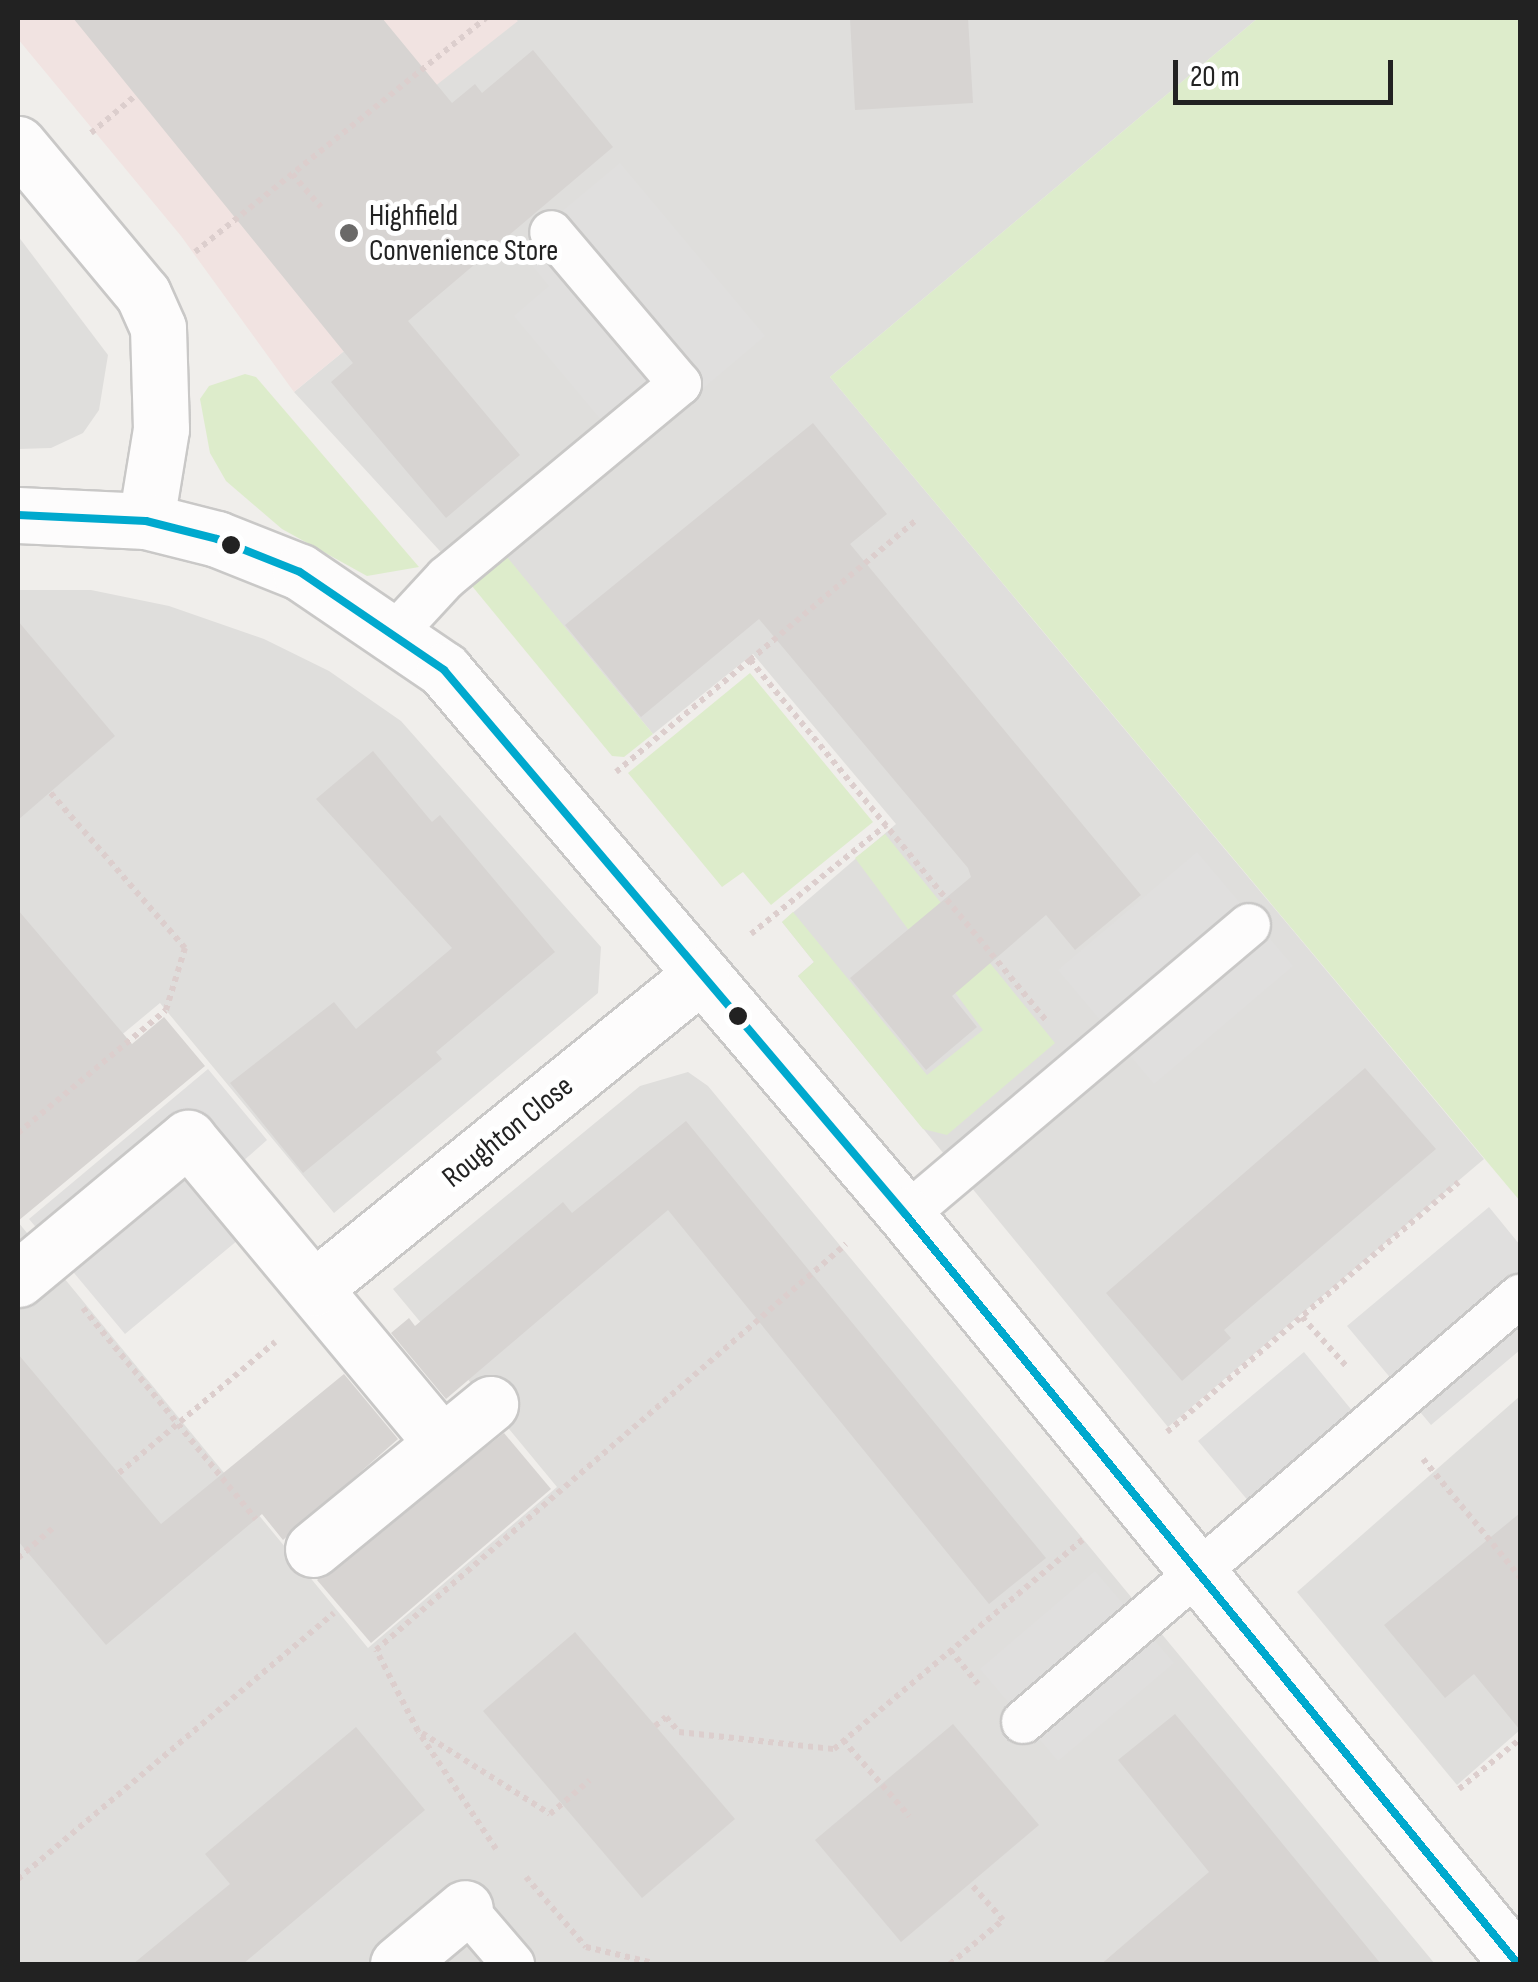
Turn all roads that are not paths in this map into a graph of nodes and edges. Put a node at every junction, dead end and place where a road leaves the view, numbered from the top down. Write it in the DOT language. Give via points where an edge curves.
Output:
graph roads {
  1 [pos="18,144"];
  2 [pos="551,232"];
  3 [pos="18,515"];
  4 [pos="146,521"];
  5 [pos="395,634"];
  6 [pos="1249,925"];
  7 [pos="701,975"];
  8 [pos="906,1216"];
  9 [pos="30,1268"];
  10 [pos="319,1294"];
  11 [pos="1520,1296"];
  12 [pos="490,1404"];
  13 [pos="441,1442"];
  14 [pos="1200,1572"];
  15 [pos="317,1574"];
  16 [pos="1023,1722"];
  17 [pos="465,1908"];
  18 [pos="398,1964"];
  19 [pos="513,1964"];
  20 [pos="1518,1964"];
  1 -- 4 [label="street" via="143,294 158,328 161,428"];
  2 -- 5 [label="lane" via="680,384 446,578"];
  3 -- 4 [label="street"];
  4 -- 5 [label="street" via="300,572"];
  5 -- 7 [label="street" via="444,670 498,727"];
  6 -- 8 [label="lane"];
  7 -- 8 [label="street"];
  7 -- 10 [label="street, Roughton Close"];
  8 -- 14 [label="street"];
  9 -- 10 [label="street" via="188,1138"];
  10 -- 13 [label="street"];
  11 -- 14 [label="lane"];
  12 -- 13 [label="street"];
  13 -- 15 [label="street"];
  14 -- 16 [label="lane"];
  14 -- 20 [label="street"];
  17 -- 18 [label="street"];
  17 -- 19 [label="lane"];
}
